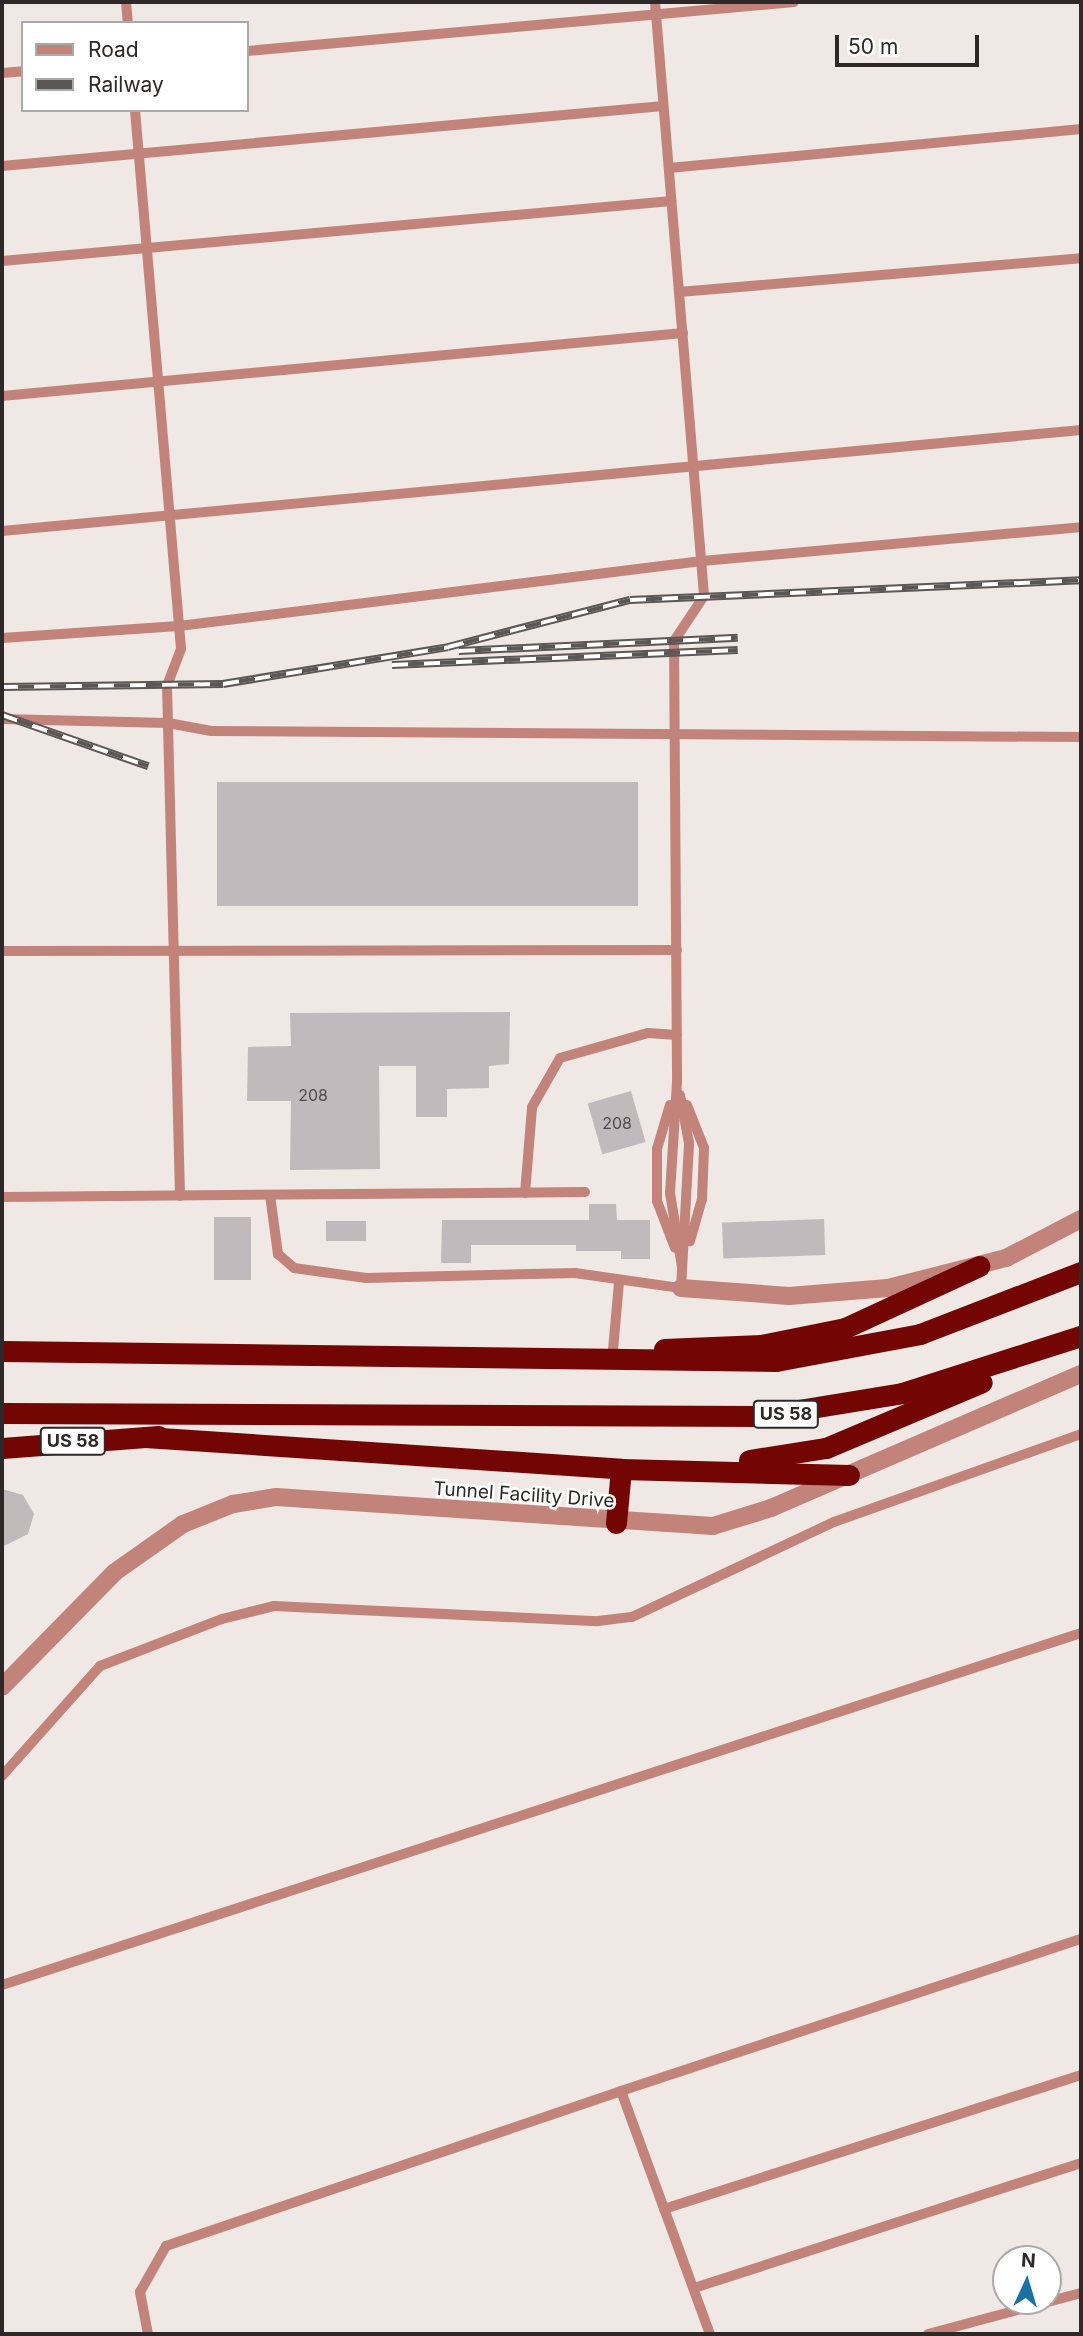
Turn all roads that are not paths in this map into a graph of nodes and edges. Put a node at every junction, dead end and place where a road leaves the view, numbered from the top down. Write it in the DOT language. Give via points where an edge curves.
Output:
graph roads {
  1 [pos="126,2"];
  2 [pos="655,2"];
  3 [pos="794,2"];
  4 [pos="656,14"];
  5 [pos="128,21"];
  6 [pos="248,51"];
  7 [pos="21,71"];
  8 [pos="2,72"];
  9 [pos="663,106"];
  10 [pos="135,112"];
  11 [pos="1081,129"];
  12 [pos="139,153"];
  13 [pos="2,166"];
  14 [pos="668,168"];
  15 [pos="671,201"];
  16 [pos="147,247"];
  17 [pos="1081,258"];
  18 [pos="2,261"];
  19 [pos="679,292"];
  20 [pos="682,333"];
  21 [pos="158,382"];
  22 [pos="2,396"];
  23 [pos="1081,430"];
  24 [pos="694,465"];
  25 [pos="170,516"];
  26 [pos="1081,527"];
  27 [pos="2,531"];
  28 [pos="702,561"];
  29 [pos="179,626"];
  30 [pos="2,638"];
  31 [pos="2,719"];
  32 [pos="169,723"];
  33 [pos="677,736"];
  34 [pos="1081,737"];
  35 [pos="174,950"];
  36 [pos="677,950"];
  37 [pos="2,951"];
  38 [pos="677,1035"];
  39 [pos="677,1082"];
  40 [pos="585,1192"];
  41 [pos="525,1193"];
  42 [pos="270,1195"];
  43 [pos="180,1196"];
  44 [pos="2,1197"];
  45 [pos="1081,1219"];
  46 [pos="979,1266"];
  47 [pos="682,1267"];
  48 [pos="1081,1272"];
  49 [pos="619,1282"];
  50 [pos="681,1288"];
  51 [pos="1081,1336"];
  52 [pos="1053,1348"];
  53 [pos="2,1351"];
  54 [pos="612,1361"];
  55 [pos="1081,1374"];
  56 [pos="2,1413"];
  57 [pos="479,1418"];
  58 [pos="1081,1434"];
  59 [pos="145,1437"];
  60 [pos="2,1448"];
  61 [pos="684,1467"];
  62 [pos="621,1469"];
  63 [pos="849,1475"];
  64 [pos="616,1523"];
  65 [pos="1081,1633"];
  66 [pos="2,1687"];
  67 [pos="2,1776"];
  68 [pos="1081,1939"];
  69 [pos="2,1986"];
  70 [pos="1081,2075"];
  71 [pos="621,2091"];
  72 [pos="1081,2163"];
  73 [pos="664,2209"];
  74 [pos="694,2288"];
  75 [pos="1081,2293"];
  76 [pos="148,2334"];
  77 [pos="710,2334"];
  78 [pos="928,2334"];
  1 -- 5 [label="lane"];
  2 -- 4 [label="lane"];
  3 -- 4 [label="lane"];
  4 -- 6 [label="lane"];
  4 -- 9 [label="lane"];
  7 -- 8 [label="lane"];
  9 -- 12 [label="lane"];
  9 -- 14 [label="lane"];
  10 -- 12 [label="lane"];
  11 -- 14 [label="lane"];
  12 -- 13 [label="lane"];
  12 -- 16 [label="lane"];
  14 -- 15 [label="lane"];
  15 -- 16 [label="lane"];
  15 -- 19 [label="lane"];
  16 -- 18 [label="lane"];
  16 -- 21 [label="lane"];
  17 -- 19 [label="lane"];
  19 -- 20 [label="lane"];
  20 -- 21 [label="lane"];
  20 -- 24 [label="lane"];
  21 -- 22 [label="lane"];
  21 -- 25 [label="lane"];
  23 -- 24 [label="lane"];
  24 -- 25 [label="lane"];
  24 -- 28 [label="lane"];
  25 -- 27 [label="lane"];
  25 -- 29 [label="lane"];
  26 -- 28 [label="lane"];
  28 -- 29 [label="lane"];
  28 -- 33 [label="lane" via="704,596 674,641"];
  29 -- 30 [label="lane"];
  29 -- 32 [label="lane" via="181,649 167,685"];
  31 -- 32 [label="lane"];
  32 -- 33 [label="lane" via="211,731"];
  32 -- 35 [label="lane"];
  33 -- 34 [label="lane"];
  33 -- 36 [label="lane"];
  35 -- 36 [label="lane"];
  35 -- 37 [label="lane"];
  35 -- 43 [label="lane"];
  36 -- 38 [label="lane"];
  38 -- 39 [label="lane"];
  38 -- 41 [label="lane" via="648,1033 560,1058 532,1107"];
  39 -- 47 [label="lane" via="670,1194"];
  39 -- 47 [label="lane" via="690,1143"];
  40 -- 41 [label="lane"];
  41 -- 42 [label="lane"];
  42 -- 43 [label="lane"];
  42 -- 49 [label="lane" via="278,1254 294,1268 366,1278 575,1273"];
  43 -- 44 [label="lane"];
  45 -- 46 [label="street" via="1006,1258"];
  46 -- 50 [label="street" via="830,1295"];
  46 -- 54 [label="highway" via="914,1301 819,1335 761,1346 645,1350"];
  47 -- 50 [label="lane"];
  48 -- 54 [label="highway" via="953,1324 852,1351 744,1364"];
  49 -- 50 [label="lane"];
  49 -- 54 [label="lane"];
  51 -- 52 [label="highway, US 58"];
  52 -- 57 [label="highway, US 58" via="902,1393 797,1413"];
  52 -- 61 [label="highway" via="826,1448"];
  53 -- 54 [label="highway"];
  55 -- 63 [label="street, Tunnel Facility Drive"];
  56 -- 57 [label="highway"];
  57 -- 59 [label="highway, US 58"];
  58 -- 67 [label="lane" via="834,1522 632,1617 598,1621 274,1605 222,1619 100,1666"];
  59 -- 60 [label="highway, US 58"];
  59 -- 62 [label="highway"];
  61 -- 62 [label="highway"];
  61 -- 63 [label="highway"];
  62 -- 64 [label="highway"];
  63 -- 64 [label="street, Tunnel Facility Drive" via="728,1523"];
  64 -- 66 [label="street, Tunnel Facility Drive" via="276,1497 233,1504 183,1524 115,1572"];
  65 -- 69 [label="lane"];
  68 -- 71 [label="lane"];
  70 -- 73 [label="lane"];
  71 -- 73 [label="lane"];
  71 -- 76 [label="lane" via="166,2246 140,2292"];
  72 -- 74 [label="lane"];
  73 -- 74 [label="lane"];
  74 -- 77 [label="lane"];
  75 -- 78 [label="lane"];
}
